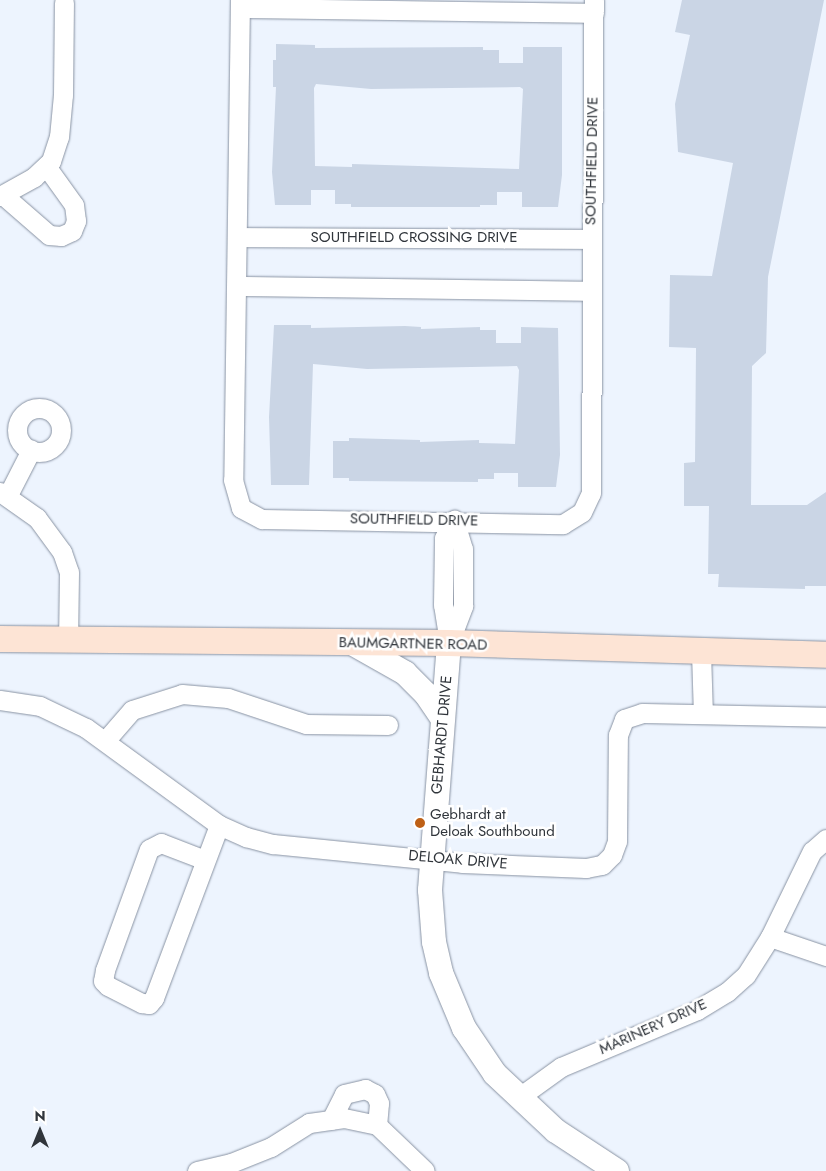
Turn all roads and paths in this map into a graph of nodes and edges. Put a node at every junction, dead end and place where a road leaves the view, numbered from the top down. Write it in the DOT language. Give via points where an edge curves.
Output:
graph roads {
  1 [pos="63,1"];
  2 [pos="240,4"];
  3 [pos="594,6"];
  4 [pos="46,166"];
  5 [pos="2,195"];
  6 [pos="237,237"];
  7 [pos="592,239"];
  8 [pos="237,286"];
  9 [pos="592,291"];
  10 [pos="31,450"];
  11 [pos="4,493"];
  12 [pos="454,520"];
  13 [pos="0,639"];
  14 [pos="68,640"];
  15 [pos="352,643"];
  16 [pos="449,644"];
  17 [pos="701,652"];
  18 [pos="826,655"];
  19 [pos="0,700"];
  20 [pos="703,714"];
  21 [pos="826,717"];
  22 [pos="443,719"];
  23 [pos="388,725"];
  24 [pos="105,741"];
  25 [pos="219,825"];
  26 [pos="826,839"];
  27 [pos="205,860"];
  28 [pos="431,860"];
  29 [pos="770,937"];
  30 [pos="826,956"];
  31 [pos="518,1098"];
  32 [pos="331,1120"];
  33 [pos="377,1125"];
  34 [pos="197,1171"];
  35 [pos="425,1171"];
  36 [pos="616,1171"];
  1 -- 4 [label="street" via="61,120 51,161"];
  2 -- 3 [label="street"];
  2 -- 6 [label="street, SOUTHFIELD DRIVE"];
  3 -- 7 [label="street, SOUTHFIELD DRIVE"];
  4 -- 5 [label="street" via="34,177"];
  4 -- 5 [label="street" via="74,205 76,221 72,232 61,236 49,235"];
  6 -- 7 [label="street, SOUTHFIELD CROSSING DRIVE"];
  6 -- 8 [label="street, SOUTHFIELD DRIVE"];
  7 -- 9 [label="street, SOUTHFIELD DRIVE"];
  8 -- 9 [label="street"];
  8 -- 12 [label="street, SOUTHFIELD DRIVE" via="233,480 240,508 250,516 262,519"];
  9 -- 12 [label="street, SOUTHFIELD DRIVE" via="591,493 588,504 574,519 563,524"];
  10 -- 11 [label="street"];
  11 -- 14 [label="street" via="37,518 62,552 69,572"];
  12 -- 16 [label="street" via="463,549 463,606"];
  13 -- 14 [label="main road, BAUMGARTNER ROAD"];
  14 -- 15 [label="main road, BAUMGARTNER ROAD"];
  15 -- 16 [label="main road, BAUMGARTNER ROAD"];
  15 -- 22 [label="street" via="405,673 426,694"];
  16 -- 17 [label="main road, BAUMGARTNER ROAD"];
  16 -- 22 [label="street, GEBHARDT DRIVE"];
  17 -- 18 [label="main road, BAUMGARTNER ROAD"];
  17 -- 20 [label="street"];
  19 -- 24 [label="street, DELOAK DRIVE" via="40,706"];
  20 -- 21 [label="street, DELOAK DRIVE"];
  20 -- 28 [label="street, DELOAK DRIVE" via="642,713 624,719 618,735 617,841 612,855 602,865 568,867"];
  22 -- 28 [label="street, GEBHARDT DRIVE"];
  23 -- 24 [label="street" via="306,724 228,698 182,694 132,710"];
  24 -- 25 [label="street, DELOAK DRIVE"];
  25 -- 27 [label="street"];
  25 -- 28 [label="street, DELOAK DRIVE" via="273,844"];
  26 -- 29 [label="street" via="812,850"];
  27 -- 27 [label="street" via="161,843 149,849 105,970 103,981 108,986 142,1003 149,1004 154,998"];
  28 -- 31 [label="street, GEBHARDT DRIVE" via="434,942 447,990 478,1052"];
  29 -- 30 [label="street"];
  29 -- 31 [label="street, MARINERY DRIVE" via="746,975 727,992 697,1010 561,1067"];
  31 -- 36 [label="street, GEBHARDT DRIVE" via="563,1136"];
  32 -- 33 [label="street" via="344,1118"];
  32 -- 33 [label="street" via="344,1094 365,1090 375,1094 379,1103"];
  32 -- 34 [label="street" via="309,1123 271,1147 231,1163"];
  33 -- 35 [label="street"];
}
